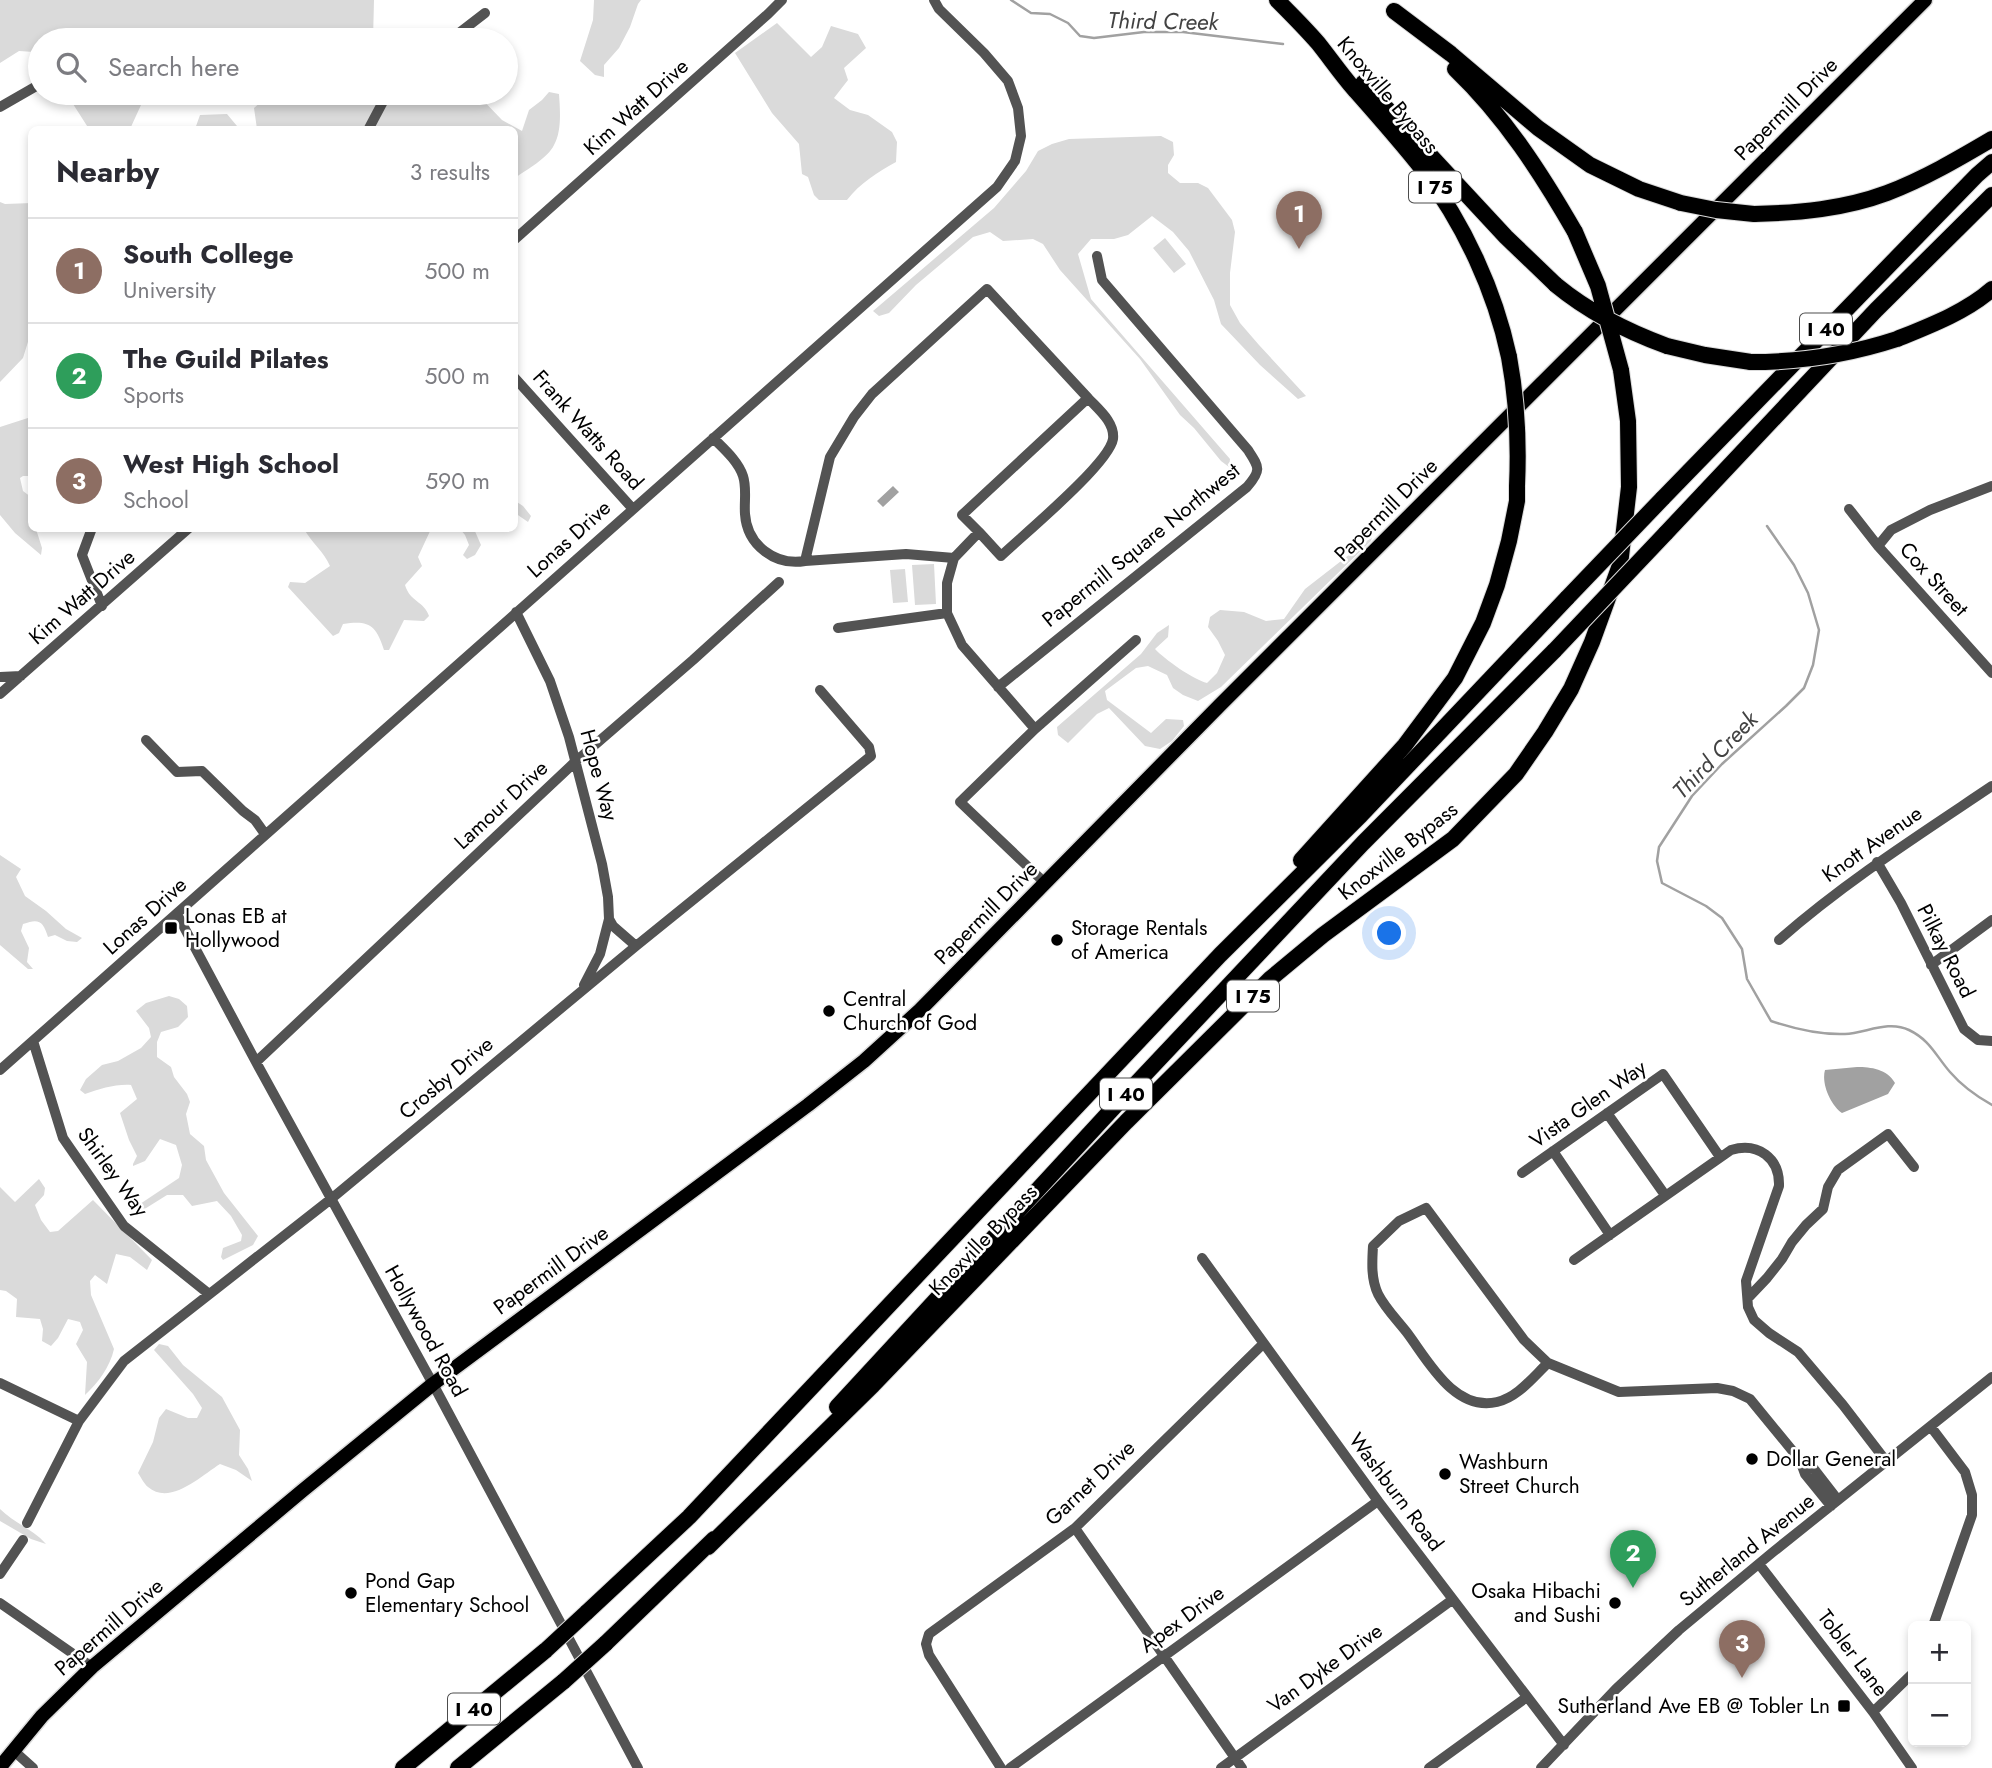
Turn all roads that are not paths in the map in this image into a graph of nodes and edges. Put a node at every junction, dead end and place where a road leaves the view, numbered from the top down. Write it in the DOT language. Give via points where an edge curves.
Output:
graph roads {
  1 [pos="782,0"];
  2 [pos="934,0"];
  3 [pos="1278,0"];
  4 [pos="1925,0"];
  5 [pos="1388,5"];
  6 [pos="485,13"];
  7 [pos="466,28"];
  8 [pos="1317,42"];
  9 [pos="28,91"];
  10 [pos="381,105"];
  11 [pos="0,107"];
  12 [pos="370,126"];
  13 [pos="1992,139"];
  14 [pos="1992,162"];
  15 [pos="1992,195"];
  16 [pos="518,236"];
  17 [pos="1097,256"];
  18 [pos="1992,289"];
  19 [pos="518,381"];
  20 [pos="1088,398"];
  21 [pos="713,438"];
  22 [pos="1992,486"];
  23 [pos="633,509"];
  24 [pos="1849,509"];
  25 [pos="91,532"];
  26 [pos="185,532"];
  27 [pos="979,532"];
  28 [pos="1878,546"];
  29 [pos="954,558"];
  30 [pos="805,561"];
  31 [pos="779,582"];
  32 [pos="102,606"];
  33 [pos="516,612"];
  34 [pos="947,613"];
  35 [pos="838,628"];
  36 [pos="1136,640"];
  37 [pos="1992,673"];
  38 [pos="21,676"];
  39 [pos="0,677"];
  40 [pos="998,687"];
  41 [pos="820,690"];
  42 [pos="0,694"];
  43 [pos="1035,729"];
  44 [pos="146,740"];
  45 [pos="575,762"];
  46 [pos="1992,786"];
  47 [pos="265,834"];
  48 [pos="1877,862"];
  49 [pos="1045,883"];
  50 [pos="177,914"];
  51 [pos="608,919"];
  52 [pos="1992,920"];
  53 [pos="1779,940"];
  54 [pos="636,946"];
  55 [pos="1220,955"];
  56 [pos="1931,965"];
  57 [pos="581,991"];
  58 [pos="1992,1040"];
  59 [pos="33,1041"];
  60 [pos="256,1062"];
  61 [pos="0,1070"];
  62 [pos="1607,1113"];
  63 [pos="1553,1151"];
  64 [pos="1720,1157"];
  65 [pos="1914,1167"];
  66 [pos="1522,1173"];
  67 [pos="1665,1195"];
  68 [pos="331,1199"];
  69 [pos="1610,1235"];
  70 [pos="1202,1258"];
  71 [pos="1574,1260"];
  72 [pos="209,1294"];
  73 [pos="1748,1298"];
  74 [pos="1264,1344"];
  75 [pos="1548,1363"];
  76 [pos="1992,1377"];
  77 [pos="0,1382"];
  78 [pos="433,1384"];
  79 [pos="79,1421"];
  80 [pos="1931,1427"];
  81 [pos="1886,1461"];
  82 [pos="1378,1502"];
  83 [pos="1834,1503"];
  84 [pos="27,1523"];
  85 [pos="1075,1528"];
  86 [pos="23,1540"];
  87 [pos="708,1547"];
  88 [pos="1759,1563"];
  89 [pos="0,1574"];
  90 [pos="1452,1600"];
  91 [pos="0,1603"];
  92 [pos="1935,1621"];
  93 [pos="1164,1656"];
  94 [pos="92,1667"];
  95 [pos="1908,1678"];
  96 [pos="1527,1697"];
  97 [pos="1873,1712"];
  98 [pos="1563,1745"];
  99 [pos="14,1751"];
  100 [pos="1235,1758"];
  101 [pos="0,1767"];
  102 [pos="33,1768"];
  103 [pos="402,1768"];
  104 [pos="458,1768"];
  105 [pos="638,1768"];
  106 [pos="1001,1768"];
  107 [pos="1010,1768"];
  108 [pos="1221,1768"];
  109 [pos="1242,1768"];
  110 [pos="1429,1768"];
  111 [pos="1541,1768"];
  112 [pos="1912,1768"];
  1 -- 16 [label="street, Kim Watt Drive"];
  2 -- 21 [label="street, Lonas Drive" via="1008,82 1018,108 1021,136 1015,161 997,187"];
  3 -- 8 [label="highway, Knoxville Bypass / I 75"];
  4 -- 49 [label="main road, Papermill Drive"];
  5 -- 13 [label="highway, bridge" via="1590,165 1681,203 1754,214 1835,207 1886,193"];
  5 -- 87 [label="highway, Knoxville Bypass / I 75, bridge" via="1465,79 1532,160 1575,232 1598,286 1621,370 1628,421 1629,487 1619,565 1592,642 1571,689 1516,774 1453,839 1323,934 1270,979"];
  6 -- 7 [label="street"];
  8 -- 18 [label="highway, bridge" via="1350,69 1556,285 1602,318 1667,346 1751,362 1819,359 1897,339"];
  8 -- 55 [label="highway, Knoxville Bypass / I 75, bridge" via="1424,171 1457,222 1493,301 1516,392 1517,501 1497,585 1455,678 1405,746"];
  9 -- 11 [label="street"];
  10 -- 12 [label="street"];
  14 -- 55 [label="highway, I 40, bridge"];
  15 -- 87 [label="highway, I 40, bridge" via="1353,853"];
  17 -- 40 [label="street, Papermill Square Northwest" via="1102,280 1248,450 1258,466 1257,476"];
  19 -- 23 [label="street, Frank Watts Road"];
  20 -- 27 [label="street" via="962,515"];
  20 -- 27 [label="street" via="1111,424 1113,437 1096,468 1001,556"];
  20 -- 30 [label="street" via="987,289 872,394 854,417 830,457"];
  21 -- 23 [label="street, Lonas Drive"];
  21 -- 30 [label="street" via="744,478 745,516 752,537 772,557"];
  22 -- 28 [label="street" via="1891,530"];
  23 -- 33 [label="street, Lonas Drive"];
  24 -- 28 [label="street, Cox Street"];
  25 -- 32 [label="street" via="82,555"];
  26 -- 32 [label="street, Kim Watt Drive"];
  27 -- 29 [label="street"];
  28 -- 37 [label="street, Cox Street"];
  29 -- 30 [label="street" via="906,554"];
  29 -- 34 [label="street" via="947,583"];
  31 -- 45 [label="street, Lamour Drive"];
  32 -- 38 [label="street, Kim Watt Drive"];
  33 -- 45 [label="street, Hope Way" via="550,681"];
  33 -- 47 [label="street, Lonas Drive"];
  34 -- 35 [label="street"];
  34 -- 40 [label="street" via="962,646"];
  36 -- 43 [label="street"];
  38 -- 39 [label="street"];
  38 -- 42 [label="street, Kim Watt Drive"];
  40 -- 43 [label="street"];
  41 -- 54 [label="street, Crosby Drive" via="871,755"];
  43 -- 49 [label="street" via="960,802"];
  44 -- 47 [label="street" via="177,772 202,771"];
  45 -- 51 [label="street, Hope Way" via="602,864"];
  45 -- 60 [label="street, Lamour Drive"];
  46 -- 48 [label="street, Knott Avenue"];
  47 -- 50 [label="street, Lonas Drive"];
  48 -- 53 [label="street, Knott Avenue"];
  48 -- 56 [label="street, Pilkay Road"];
  49 -- 78 [label="main road, Papermill Drive" via="864,1061"];
  50 -- 59 [label="street, Lonas Drive"];
  50 -- 60 [label="street, Hollywood Road"];
  51 -- 54 [label="street"];
  51 -- 57 [label="street, Hope Way" via="600,954"];
  52 -- 56 [label="street"];
  54 -- 57 [label="street, Crosby Drive"];
  55 -- 103 [label="highway, I 40, bridge" via="689,1517 546,1650"];
  56 -- 58 [label="street, Pilkay Road" via="1964,1029 1978,1040"];
  57 -- 68 [label="street, Crosby Drive"];
  59 -- 61 [label="street, Lonas Drive"];
  59 -- 72 [label="street, Shirley Way" via="63,1138 124,1226"];
  60 -- 68 [label="street, Hollywood Road"];
  62 -- 63 [label="street, Vista Glen Way"];
  62 -- 64 [label="street, Vista Glen Way" via="1663,1074"];
  62 -- 67 [label="street"];
  63 -- 66 [label="street, Vista Glen Way"];
  63 -- 69 [label="street"];
  64 -- 67 [label="street"];
  64 -- 73 [label="street" via="1751,1147 1763,1152 1779,1174 1779,1186 1746,1281"];
  65 -- 73 [label="street" via="1888,1134 1838,1170 1823,1209"];
  67 -- 69 [label="street"];
  68 -- 72 [label="street, Crosby Drive"];
  68 -- 78 [label="street, Hollywood Road"];
  69 -- 71 [label="street"];
  70 -- 74 [label="street, Washburn Road"];
  72 -- 79 [label="street, Crosby Drive" via="124,1361"];
  73 -- 81 [label="street" via="1754,1320 1797,1352"];
  74 -- 82 [label="street, Washburn Road"];
  74 -- 85 [label="street, Garnet Drive"];
  75 -- 75 [label="street" via="1524,1340 1426,1208 1399,1222 1373,1247 1371,1270 1378,1294 1439,1376 1458,1394 1474,1402 1495,1402 1515,1394"];
  75 -- 83 [label="street" via="1619,1392 1717,1388 1750,1399 1800,1460 1814,1469"];
  76 -- 80 [label="street, Sutherland Avenue"];
  77 -- 79 [label="street"];
  78 -- 94 [label="main road, Papermill Drive"];
  78 -- 105 [label="street, Hollywood Road"];
  79 -- 84 [label="street, Crosby Drive"];
  80 -- 81 [label="street, Sutherland Avenue"];
  80 -- 92 [label="street" via="1965,1472 1972,1495 1972,1515"];
  81 -- 83 [label="street, Sutherland Avenue"];
  82 -- 90 [label="street, Washburn Road"];
  82 -- 93 [label="street, Apex Drive"];
  83 -- 88 [label="street, Sutherland Avenue"];
  85 -- 93 [label="street"];
  85 -- 106 [label="street, Garnet Drive" via="929,1634 929,1655"];
  86 -- 89 [label="street"];
  87 -- 104 [label="highway, I 40, bridge" via="564,1681"];
  88 -- 97 [label="street, Tobler Lane"];
  88 -- 98 [label="street, Sutherland Avenue" via="1640,1665"];
  90 -- 96 [label="street, Washburn Road"];
  90 -- 100 [label="street, Van Dyke Drive"];
  91 -- 94 [label="street"];
  93 -- 100 [label="street"];
  93 -- 107 [label="street, Apex Drive"];
  94 -- 99 [label="main road, Papermill Drive"];
  95 -- 97 [label="street"];
  96 -- 98 [label="street, Washburn Road"];
  96 -- 110 [label="street"];
  97 -- 112 [label="street, Tobler Lane"];
  98 -- 111 [label="street, Sutherland Avenue"];
  99 -- 101 [label="main road, Papermill Drive"];
  99 -- 102 [label="street"];
  100 -- 108 [label="street, Van Dyke Drive"];
  100 -- 109 [label="street"];
}
